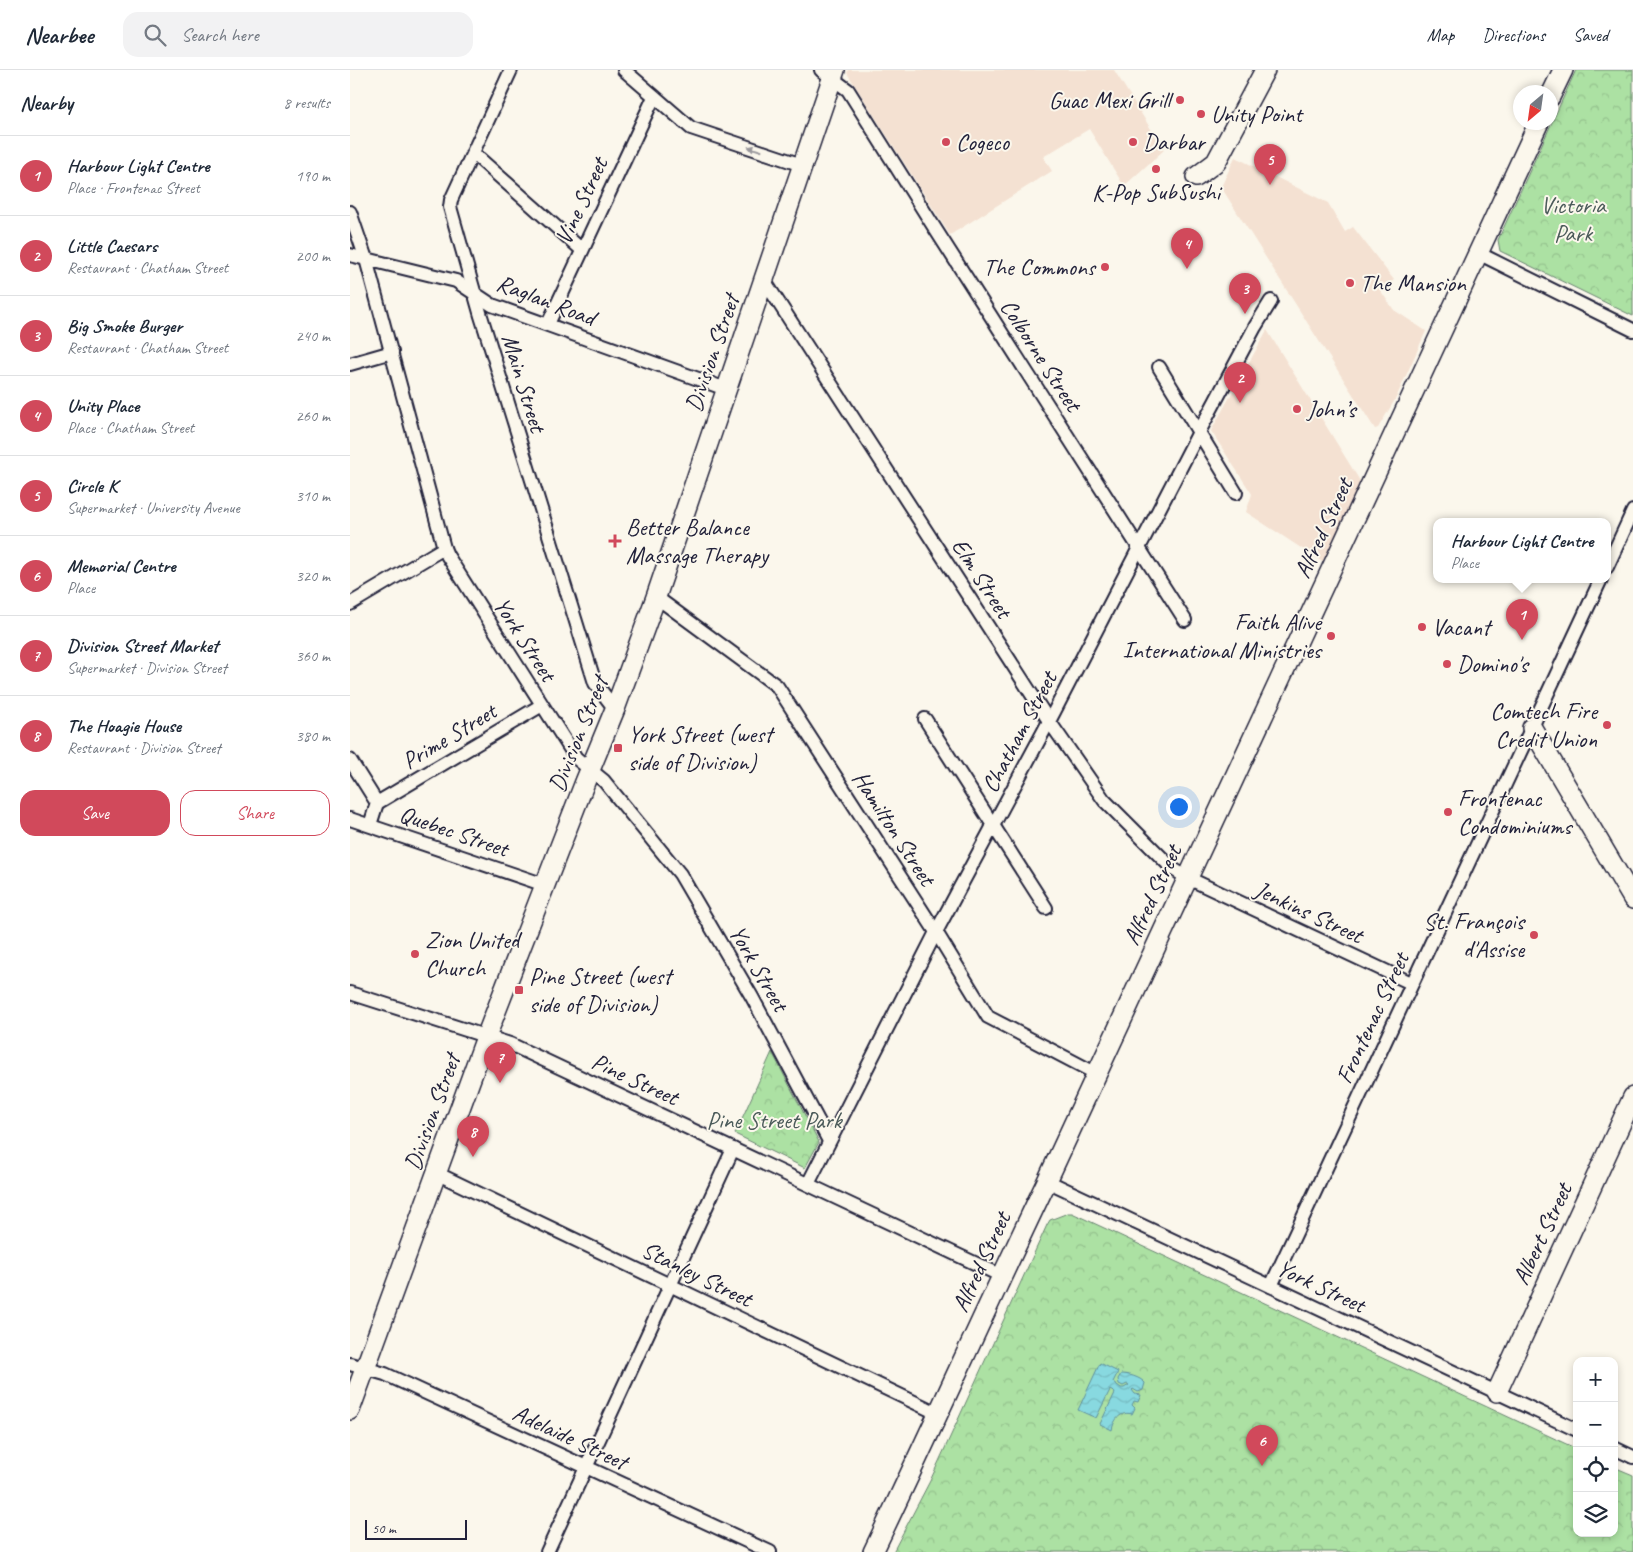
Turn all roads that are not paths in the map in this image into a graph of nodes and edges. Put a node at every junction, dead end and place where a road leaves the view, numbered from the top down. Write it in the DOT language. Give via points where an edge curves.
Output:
graph roads {
  1 [pos="511,70"];
  2 [pos="624,70"];
  3 [pos="1265,70"];
  4 [pos="1563,70"];
  5 [pos="829,73"];
  6 [pos="1556,85"];
  7 [pos="654,97"];
  8 [pos="1534,130"];
  9 [pos="473,153"];
  10 [pos="802,165"];
  11 [pos="1196,177"];
  12 [pos="350,212"];
  13 [pos="582,250"];
  14 [pos="1478,253"];
  15 [pos="350,256"];
  16 [pos="366,259"];
  17 [pos="764,280"];
  18 [pos="475,294"];
  19 [pos="1271,301"];
  20 [pos="548,324"];
  21 [pos="1633,330"];
  22 [pos="392,352"];
  23 [pos="350,364"];
  24 [pos="1159,367"];
  25 [pos="726,389"];
  26 [pos="1199,432"];
  27 [pos="1236,493"];
  28 [pos="1633,510"];
  29 [pos="444,548"];
  30 [pos="1139,548"];
  31 [pos="1611,558"];
  32 [pos="1600,583"];
  33 [pos="656,597"];
  34 [pos="350,604"];
  35 [pos="1185,620"];
  36 [pos="542,704"];
  37 [pos="615,709"];
  38 [pos="925,719"];
  39 [pos="1049,721"];
  40 [pos="1532,728"];
  41 [pos="350,760"];
  42 [pos="590,770"];
  43 [pos="377,803"];
  44 [pos="350,819"];
  45 [pos="994,825"];
  46 [pos="370,826"];
  47 [pos="1188,878"];
  48 [pos="545,885"];
  49 [pos="1633,898"];
  50 [pos="1046,908"];
  51 [pos="936,932"];
  52 [pos="1412,983"];
  53 [pos="350,993"];
  54 [pos="486,1037"];
  55 [pos="1097,1074"];
  56 [pos="1633,1097"];
  57 [pos="829,1140"];
  58 [pos="733,1149"];
  59 [pos="436,1173"];
  60 [pos="1048,1181"];
  61 [pos="808,1184"];
  62 [pos="1002,1276"];
  63 [pos="669,1285"];
  64 [pos="1271,1286"];
  65 [pos="358,1366"];
  66 [pos="1497,1392"];
  67 [pos="350,1410"];
  68 [pos="939,1414"];
  69 [pos="1573,1428"];
  70 [pos="1618,1450"];
  71 [pos="1633,1457"];
  72 [pos="586,1468"];
  73 [pos="547,1552"];
  74 [pos="770,1552"];
  75 [pos="873,1552"];
  1 -- 9 [label="street, Main Street"];
  2 -- 7 [label="street"];
  3 -- 11 [label="street" via="1216,162"];
  4 -- 6 [label="street"];
  5 -- 10 [label="street, Division Street"];
  5 -- 30 [label="street, Colborne Street" via="848,90"];
  10 -- 7 [label="street, one-way" via="691,128"];
  7 -- 13 [label="street, Vine Street"];
  8 -- 14 [label="street, Alfred Street"];
  9 -- 13 [label="street"];
  9 -- 18 [label="street, Main Street" via="450,204"];
  10 -- 17 [label="street, Division Street"];
  12 -- 16 [label="street, York Street"];
  13 -- 20 [label="street, Vine Street"];
  14 -- 21 [label="street"];
  14 -- 47 [label="street, Alfred Street"];
  15 -- 16 [label="street, Raglan Road"];
  16 -- 18 [label="street, Raglan Road" via="456,281"];
  16 -- 22 [label="street, York Street"];
  17 -- 25 [label="street, Division Street"];
  17 -- 39 [label="street, Elm Street"];
  18 -- 20 [label="street, Raglan Road" via="492,305"];
  18 -- 37 [label="street, Main Street" via="595,683"];
  19 -- 26 [label="street, Chatham Street"];
  20 -- 25 [label="street, Raglan Road"];
  22 -- 23 [label="street"];
  22 -- 29 [label="street, York Street"];
  24 -- 26 [label="street"];
  25 -- 33 [label="street, Division Street"];
  26 -- 27 [label="street"];
  26 -- 30 [label="street, Chatham Street"];
  28 -- 31 [label="street"];
  29 -- 34 [label="street"];
  29 -- 36 [label="street, York Street"];
  30 -- 35 [label="street, Colborne Street"];
  30 -- 39 [label="street, Chatham Street"];
  32 -- 40 [label="street, Frontenac Street"];
  33 -- 37 [label="street, Division Street"];
  33 -- 51 [label="street, Hamilton Street" via="777,686"];
  36 -- 42 [label="street, York Street" via="576,758"];
  36 -- 43 [label="street, Prime Street"];
  37 -- 42 [label="street, Division Street"];
  38 -- 45 [label="street"];
  39 -- 45 [label="street, Chatham Street"];
  39 -- 47 [label="street, Elm Street" via="1104,800 1173,869"];
  40 -- 49 [label="street"];
  40 -- 52 [label="street, Frontenac Street"];
  41 -- 43 [label="street"];
  42 -- 48 [label="street, Division Street"];
  42 -- 57 [label="street, York Street" via="604,781 680,874 752,997"];
  43 -- 46 [label="street"];
  44 -- 46 [label="street, Quebec Street"];
  45 -- 50 [label="street"];
  45 -- 51 [label="street, Chatham Street"];
  46 -- 48 [label="street, Quebec Street"];
  47 -- 52 [label="street, Jenkins Street"];
  47 -- 55 [label="street, Alfred Street"];
  48 -- 54 [label="street, Division Street"];
  51 -- 55 [label="street, Hamilton Street" via="988,1017"];
  51 -- 57 [label="street, Chatham Street"];
  52 -- 64 [label="street, Frontenac Street"];
  53 -- 54 [label="street, Pine Street"];
  54 -- 58 [label="street, Pine Street" via="510,1044"];
  54 -- 59 [label="street, Division Street"];
  55 -- 60 [label="street, Alfred Street"];
  56 -- 66 [label="street, Albert Street"];
  57 -- 61 [label="street, Chatham Street"];
  58 -- 61 [label="street, Pine Street"];
  58 -- 63 [label="street"];
  59 -- 63 [label="street, Stanley Street"];
  59 -- 65 [label="street, Division Street"];
  60 -- 62 [label="street, Alfred Street"];
  60 -- 64 [label="street, York Street"];
  61 -- 62 [label="street, Pine Street"];
  62 -- 68 [label="street, Alfred Street"];
  63 -- 68 [label="street, Stanley Street"];
  63 -- 72 [label="street"];
  64 -- 66 [label="street, York Street"];
  65 -- 67 [label="street, Division Street"];
  65 -- 72 [label="street, Adelaide Street" via="384,1374"];
  66 -- 69 [label="street, York Street"];
  68 -- 75 [label="street, Alfred Street"];
  70 -- 71 [label="street"];
  72 -- 73 [label="street"];
  72 -- 74 [label="street, Adelaide Street"];
}
